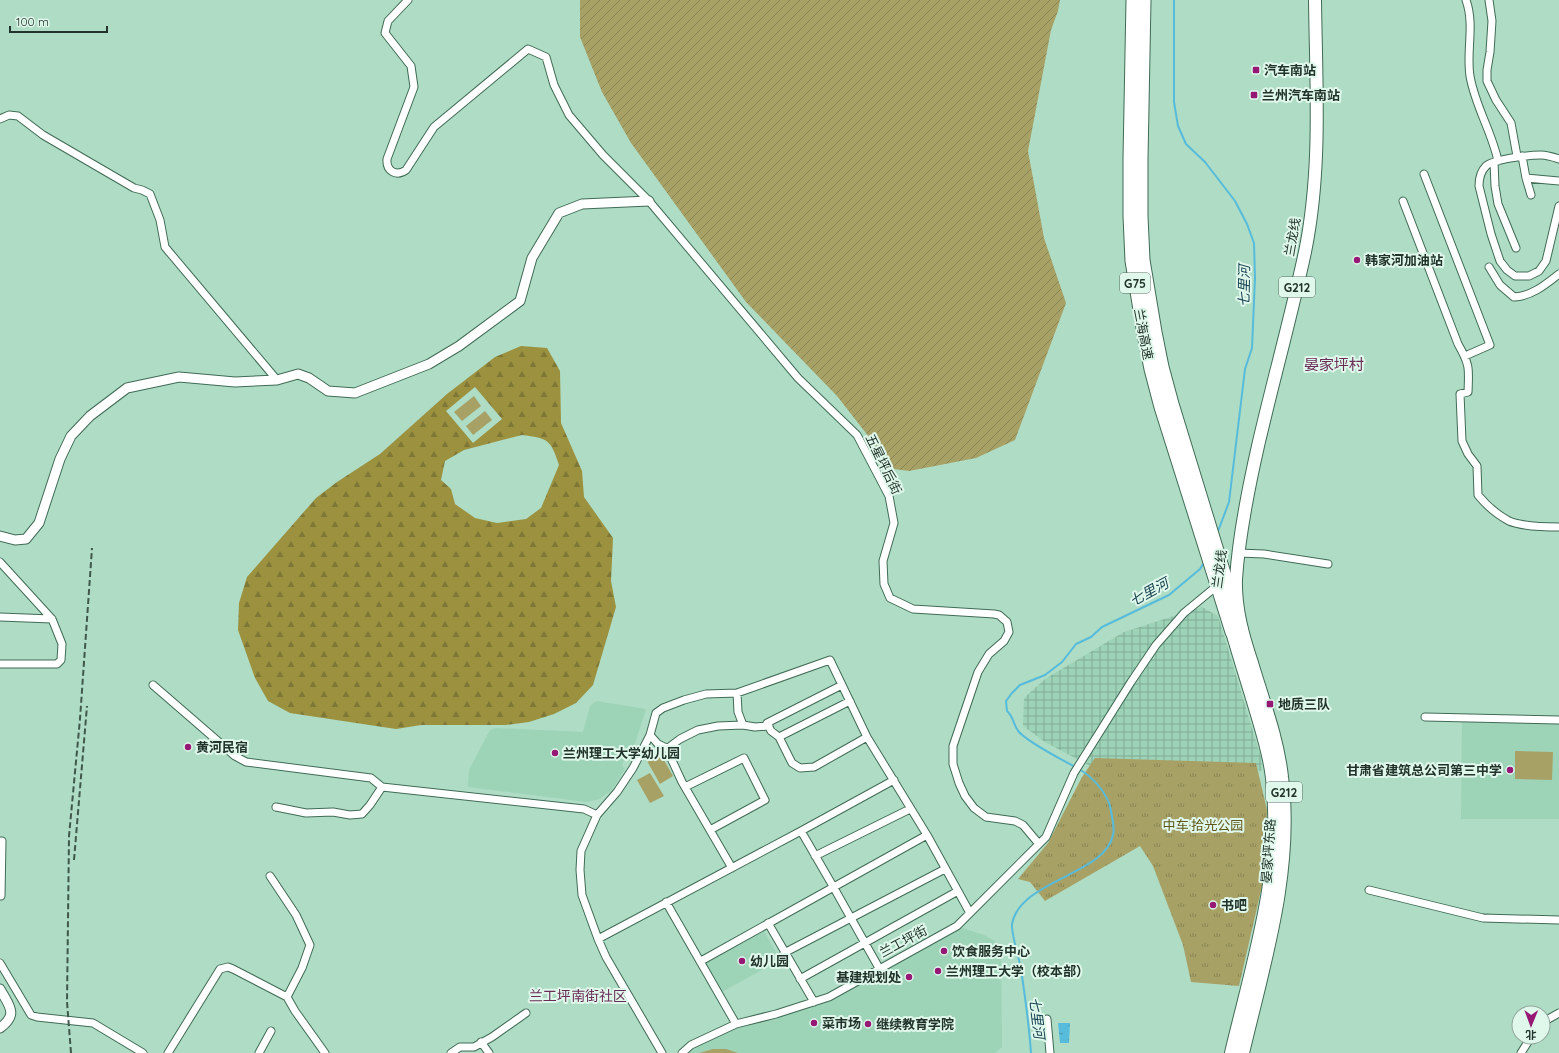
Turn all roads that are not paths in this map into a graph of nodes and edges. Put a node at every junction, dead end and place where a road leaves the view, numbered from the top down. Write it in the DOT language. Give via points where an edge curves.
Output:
graph roads {
  1 [pos="408,0"];
  2 [pos="1133,0"];
  3 [pos="1144,0"];
  4 [pos="1315,0"];
  5 [pos="1466,0"];
  6 [pos="1489,0"];
  7 [pos="0,119"];
  8 [pos="1519,156"];
  9 [pos="1559,159"];
  10 [pos="1496,162"];
  11 [pos="1424,174"];
  12 [pos="1526,178"];
  13 [pos="1559,181"];
  14 [pos="1531,195"];
  15 [pos="649,201"];
  16 [pos="1403,201"];
  17 [pos="1559,206"];
  18 [pos="1516,248"];
  19 [pos="1489,267"];
  20 [pos="1559,274"];
  21 [pos="1465,356"];
  22 [pos="277,380"];
  23 [pos="1245,511"];
  24 [pos="1559,527"];
  25 [pos="0,536"];
  26 [pos="1238,553"];
  27 [pos="0,562"];
  28 [pos="1328,564"];
  29 [pos="1228,579"];
  30 [pos="0,618"];
  31 [pos="52,619"];
  32 [pos="1236,631"];
  33 [pos="0,664"];
  34 [pos="842,684"];
  35 [pos="153,685"];
  36 [pos="737,693"];
  37 [pos="850,701"];
  38 [pos="1425,717"];
  39 [pos="1559,720"];
  40 [pos="743,725"];
  41 [pos="769,726"];
  42 [pos="650,735"];
  43 [pos="779,737"];
  44 [pos="868,737"];
  45 [pos="668,748"];
  46 [pos="1277,776"];
  47 [pos="894,780"];
  48 [pos="382,787"];
  49 [pos="685,787"];
  50 [pos="276,807"];
  51 [pos="910,809"];
  52 [pos="597,815"];
  53 [pos="710,830"];
  54 [pos="801,831"];
  55 [pos="927,835"];
  56 [pos="0,841"];
  57 [pos="1039,844"];
  58 [pos="815,856"];
  59 [pos="732,868"];
  60 [pos="945,869"];
  61 [pos="270,876"];
  62 [pos="834,888"];
  63 [pos="1370,890"];
  64 [pos="958,891"];
  65 [pos="0,896"];
  66 [pos="666,902"];
  67 [pos="970,914"];
  68 [pos="850,918"];
  69 [pos="1559,920"];
  70 [pos="768,923"];
  71 [pos="598,939"];
  72 [pos="865,943"];
  73 [pos="784,953"];
  74 [pos="701,961"];
  75 [pos="0,963"];
  76 [pos="879,968"];
  77 [pos="800,979"];
  78 [pos="0,989"];
  79 [pos="0,997"];
  80 [pos="287,997"];
  81 [pos="814,1002"];
  82 [pos="11,1013"];
  83 [pos="526,1014"];
  84 [pos="1047,1019"];
  85 [pos="736,1024"];
  86 [pos="0,1028"];
  87 [pos="271,1031"];
  88 [pos="482,1042"];
  89 [pos="144,1053"];
  90 [pos="168,1053"];
  91 [pos="259,1053"];
  92 [pos="325,1053"];
  93 [pos="451,1053"];
  94 [pos="489,1053"];
  95 [pos="662,1053"];
  96 [pos="682,1053"];
  97 [pos="1050,1053"];
  98 [pos="1231,1053"];
  99 [pos="1243,1053"];
  1 -- 15 [label="street" via="388,21 384,33 411,66 414,87 387,159 389,169 395,173 406,170 434,128 528,49 546,57 554,85 569,115 603,155"];
  2 -- 29 [label="highway, 兰海高速 / G75" via="1130,216 1137,299 1161,407 1207,556 1212,571"];
  3 -- 29 [label="highway, 兰海高速 / G75" via="1141,216 1145,275 1162,366 1172,404"];
  4 -- 23 [label="highway, 兰龙线 / G212" via="1317,135 1314,195 1305,251"];
  5 -- 10 [label="street" via="1471,26 1468,63 1470,77 1488,128"];
  6 -- 8 [label="street" via="1492,21 1487,82 1511,123"];
  7 -- 22 [label="street" via="9,115 18,116 43,135 134,188 150,194 160,220 165,247"];
  8 -- 9 [label="street" via="1542,155"];
  8 -- 10 [label="street"];
  8 -- 12 [label="street"];
  10 -- 17 [label="street" via="1487,164 1482,171 1479,186 1500,261 1515,276 1529,276 1539,271 1546,261"];
  10 -- 18 [label="street" via="1494,186 1498,204"];
  11 -- 21 [label="street" via="1490,345"];
  12 -- 13 [label="street"];
  12 -- 14 [label="street"];
  15 -- 22 [label="street" via="582,204 559,213 532,258 520,301 459,346 429,364 354,394 328,391 298,374"];
  15 -- 57 [label="street, 五星坪后街" via="798,378 857,435 889,496 894,524 883,561 884,584 890,598 913,609 994,614 1007,622 1008,637 989,654 978,672 953,746 954,764 959,783 974,808 986,817 1015,821"];
  16 -- 21 [label="street" via="1458,344"];
  19 -- 20 [label="street" via="1500,285 1514,297 1523,297 1543,287"];
  21 -- 24 [label="street" via="1469,367 1468,392 1460,394 1462,441 1477,466 1478,495 1484,503 1510,521 1540,527"];
  22 -- 25 [label="street" via="235,382 179,377 127,388 90,416 71,436 60,459 39,523 26,539 15,540"];
  23 -- 26 [label="highway, 兰龙线 / G212"];
  23 -- 29 [label="highway, 兰龙线 / G212"];
  26 -- 28 [label="street" via="1264,554"];
  26 -- 29 [label="highway, 兰龙线 / G212"];
  27 -- 31 [label="street"];
  29 -- 32 [label="highway, 兰海高速 / G75"];
  29 -- 32 [label="highway, 兰龙线 / G212" via="1236,583"];
  29 -- 57 [label="street, 兰工坪街" via="1184,613 1156,645 1074,773 1046,837"];
  30 -- 31 [label="street"];
  31 -- 33 [label="street" via="62,644 61,660 56,664"];
  32 -- 46 [label="highway, 晏家坪东路 / G212" via="1268,715"];
  34 -- 36 [label="street" via="830,660"];
  34 -- 37 [label="street"];
  34 -- 41 [label="street" via="767,723"];
  35 -- 48 [label="street" via="235,756 246,762 371,778"];
  36 -- 40 [label="street" via="738,712"];
  36 -- 42 [label="street" via="706,694 663,708 656,712"];
  37 -- 43 [label="street"];
  37 -- 44 [label="street"];
  38 -- 39 [label="street"];
  40 -- 41 [label="street"];
  40 -- 45 [label="street" via="698,730"];
  41 -- 43 [label="street"];
  42 -- 45 [label="street" via="658,744"];
  42 -- 52 [label="street" via="633,768"];
  43 -- 44 [label="street" via="792,763 800,768 814,767"];
  44 -- 47 [label="street"];
  45 -- 49 [label="street"];
  46 -- 98 [label="highway, 晏家坪东路 / G212" via="1273,862 1267,899"];
  46 -- 99 [label="highway, 晏家坪东路 / G212" via="1285,807 1283,863"];
  47 -- 51 [label="street"];
  47 -- 54 [label="street"];
  48 -- 50 [label="street" via="362,814 306,813"];
  48 -- 52 [label="street" via="584,809"];
  49 -- 53 [label="street"];
  49 -- 53 [label="street" via="744,758 765,800"];
  51 -- 55 [label="street"];
  51 -- 58 [label="street"];
  52 -- 71 [label="street" via="581,851 580,870 582,895"];
  53 -- 59 [label="street"];
  54 -- 58 [label="street"];
  54 -- 59 [label="street"];
  55 -- 60 [label="street"];
  55 -- 62 [label="street"];
  56 -- 65 [label="street"];
  57 -- 67 [label="street, 兰工坪街"];
  58 -- 62 [label="street"];
  59 -- 66 [label="street"];
  60 -- 64 [label="street"];
  60 -- 68 [label="street"];
  61 -- 80 [label="street" via="296,914 310,945"];
  62 -- 68 [label="street"];
  62 -- 70 [label="street"];
  63 -- 69 [label="street" via="1483,918"];
  64 -- 67 [label="street"];
  64 -- 72 [label="street"];
  66 -- 71 [label="street"];
  66 -- 74 [label="street"];
  67 -- 76 [label="street, 兰工坪街" via="957,926"];
  68 -- 72 [label="street"];
  68 -- 73 [label="street"];
  70 -- 73 [label="street"];
  70 -- 74 [label="street"];
  71 -- 95 [label="street"];
  72 -- 76 [label="street"];
  72 -- 77 [label="street"];
  73 -- 77 [label="street"];
  74 -- 85 [label="street"];
  75 -- 89 [label="street" via="32,1015 93,1023"];
  76 -- 81 [label="street, 兰工坪街" via="829,997"];
  77 -- 81 [label="street"];
  78 -- 82 [label="street"];
  79 -- 82 [label="street"];
  80 -- 90 [label="street" via="233,969 220,969"];
  80 -- 92 [label="street"];
  81 -- 85 [label="street, 兰工坪街"];
  82 -- 86 [label="street" via="10,1020"];
  83 -- 88 [label="street"];
  84 -- 97 [label="street"];
  85 -- 96 [label="street, 兰工坪街" via="691,1045"];
  87 -- 91 [label="street"];
  88 -- 93 [label="street" via="474,1047 460,1047"];
  88 -- 94 [label="street"];
}
